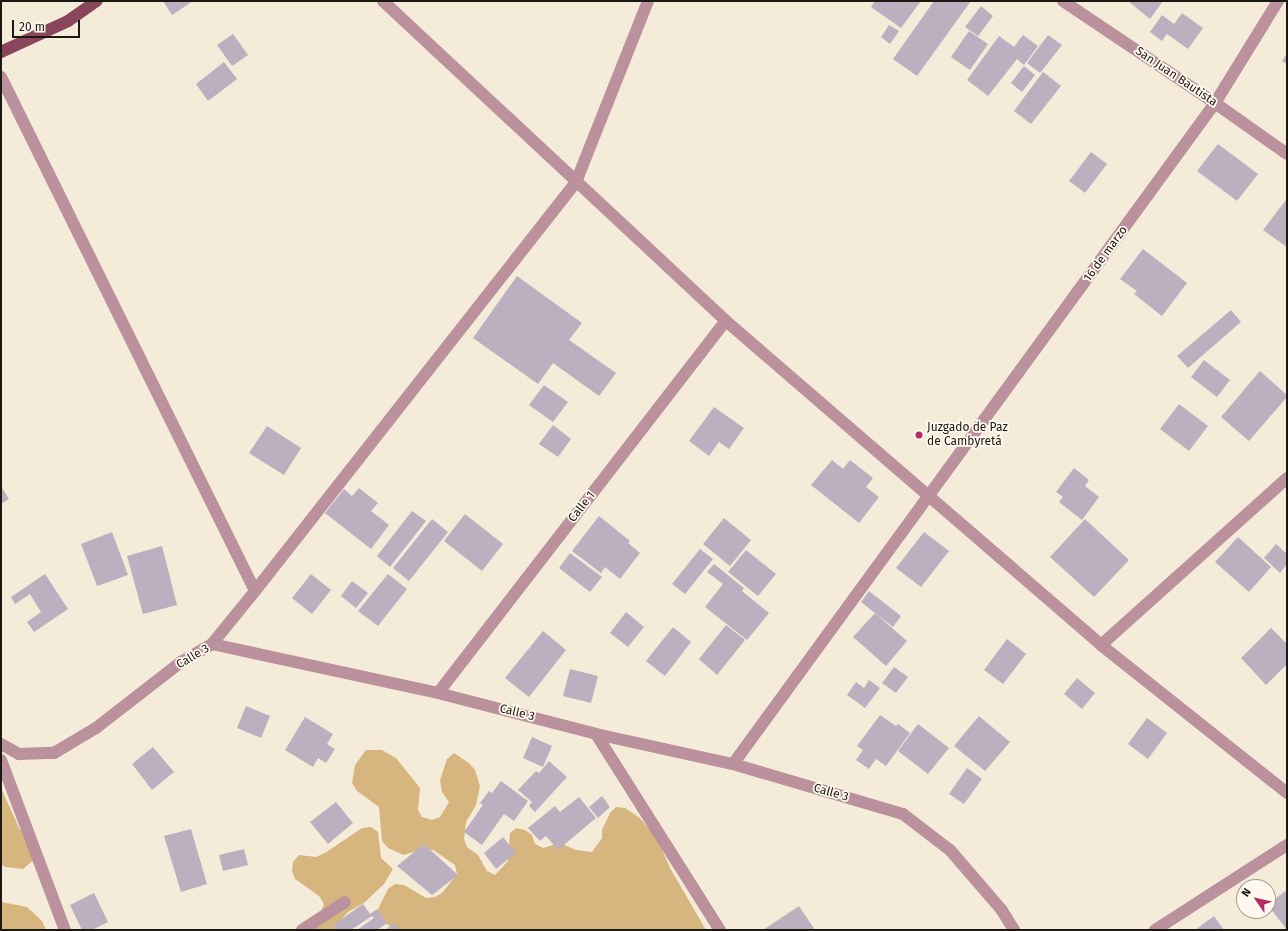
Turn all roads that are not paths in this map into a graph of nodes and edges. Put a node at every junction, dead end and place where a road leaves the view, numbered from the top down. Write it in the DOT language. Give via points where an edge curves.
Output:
graph roads {
  1 [pos="97,1"];
  2 [pos="383,1"];
  3 [pos="648,1"];
  4 [pos="1063,1"];
  5 [pos="1278,1"];
  6 [pos="1,52"];
  7 [pos="1,77"];
  8 [pos="1215,103"];
  9 [pos="1287,154"];
  10 [pos="576,182"];
  11 [pos="726,322"];
  12 [pos="1287,478"];
  13 [pos="927,499"];
  14 [pos="255,591"];
  15 [pos="212,644"];
  16 [pos="1101,645"];
  17 [pos="438,693"];
  18 [pos="596,734"];
  19 [pos="1,744"];
  20 [pos="1,760"];
  21 [pos="733,764"];
  22 [pos="1287,793"];
  23 [pos="1287,845"];
  24 [pos="345,902"];
  25 [pos="66,930"];
  26 [pos="302,930"];
  27 [pos="720,930"];
  28 [pos="1014,930"];
  29 [pos="1155,930"];
  1 -- 6 [label="main road" via="68,21"];
  2 -- 10 [label="street"];
  3 -- 10 [label="street"];
  4 -- 8 [label="street, San Juan Bautista"];
  5 -- 8 [label="street, 16 de marzo"];
  7 -- 14 [label="street"];
  8 -- 9 [label="street, San Juan Bautista"];
  8 -- 13 [label="street, 16 de marzo"];
  10 -- 11 [label="street"];
  10 -- 14 [label="street"];
  11 -- 13 [label="street"];
  11 -- 17 [label="street, Calle 1"];
  12 -- 16 [label="street"];
  13 -- 16 [label="street"];
  13 -- 21 [label="street, 16 de marzo"];
  14 -- 15 [label="street"];
  15 -- 17 [label="street, Calle 3"];
  15 -- 19 [label="street, Calle 3" via="182,662 96,728 54,752 19,754"];
  16 -- 22 [label="street"];
  17 -- 18 [label="street, Calle 3"];
  18 -- 21 [label="street, Calle 3"];
  18 -- 27 [label="street"];
  20 -- 25 [label="street"];
  21 -- 28 [label="street, Calle 3" via="903,814 950,850 1001,908"];
  23 -- 29 [label="street"];
  24 -- 26 [label="street"];
}
